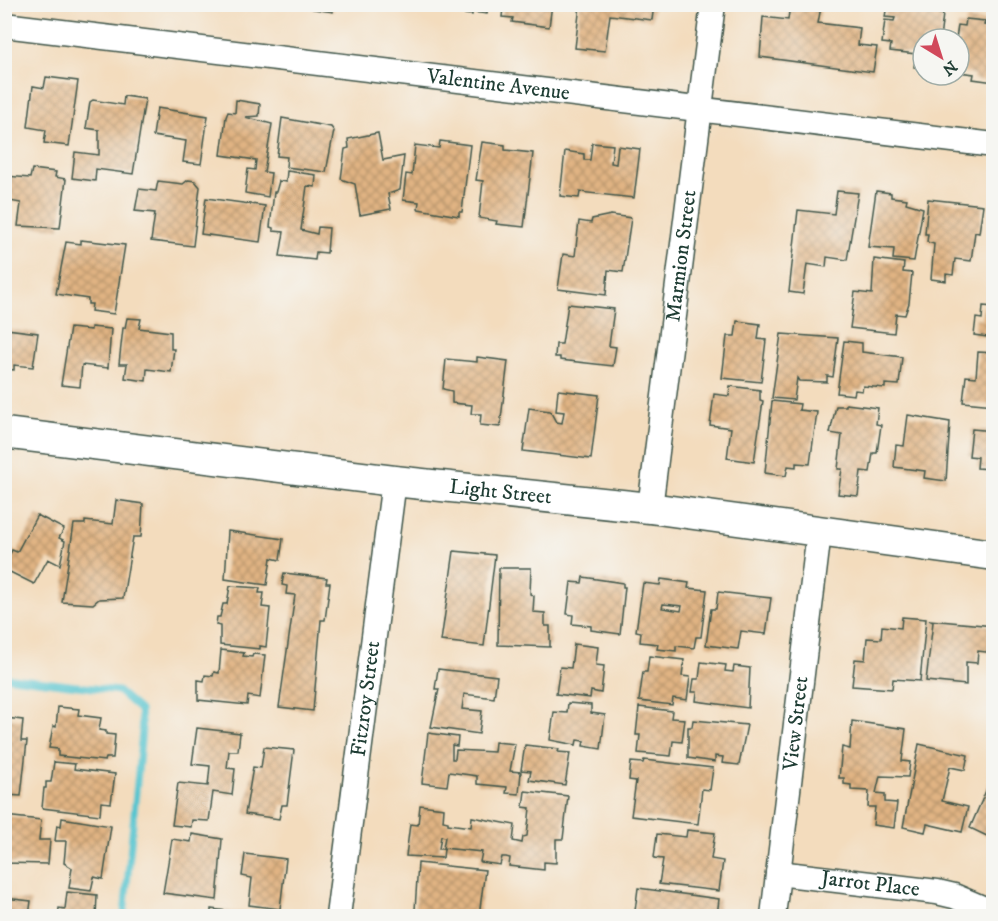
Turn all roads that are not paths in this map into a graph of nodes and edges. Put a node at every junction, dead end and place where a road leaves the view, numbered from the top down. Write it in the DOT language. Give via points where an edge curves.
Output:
graph roads {
  1 [pos="713,4"];
  2 [pos="4,25"];
  3 [pos="699,109"];
  4 [pos="993,145"];
  5 [pos="4,433"];
  6 [pos="394,481"];
  7 [pos="650,508"];
  8 [pos="819,532"];
  9 [pos="993,555"];
  10 [pos="778,873"];
  11 [pos="993,913"];
  12 [pos="338,916"];
  13 [pos="772,916"];
  1 -- 3 [label="street, Marmion Street"];
  2 -- 3 [label="street, Valentine Avenue"];
  3 -- 4 [label="street, Valentine Avenue"];
  3 -- 7 [label="street, Marmion Street"];
  5 -- 6 [label="street, Light Street"];
  6 -- 7 [label="street, Light Street"];
  6 -- 12 [label="street, Fitzroy Street"];
  7 -- 8 [label="street, Light Street"];
  8 -- 9 [label="street, Light Street"];
  8 -- 10 [label="street, View Street"];
  10 -- 11 [label="street, Jarrot Place" via="937,892"];
  10 -- 13 [label="street, View Street"];
}
